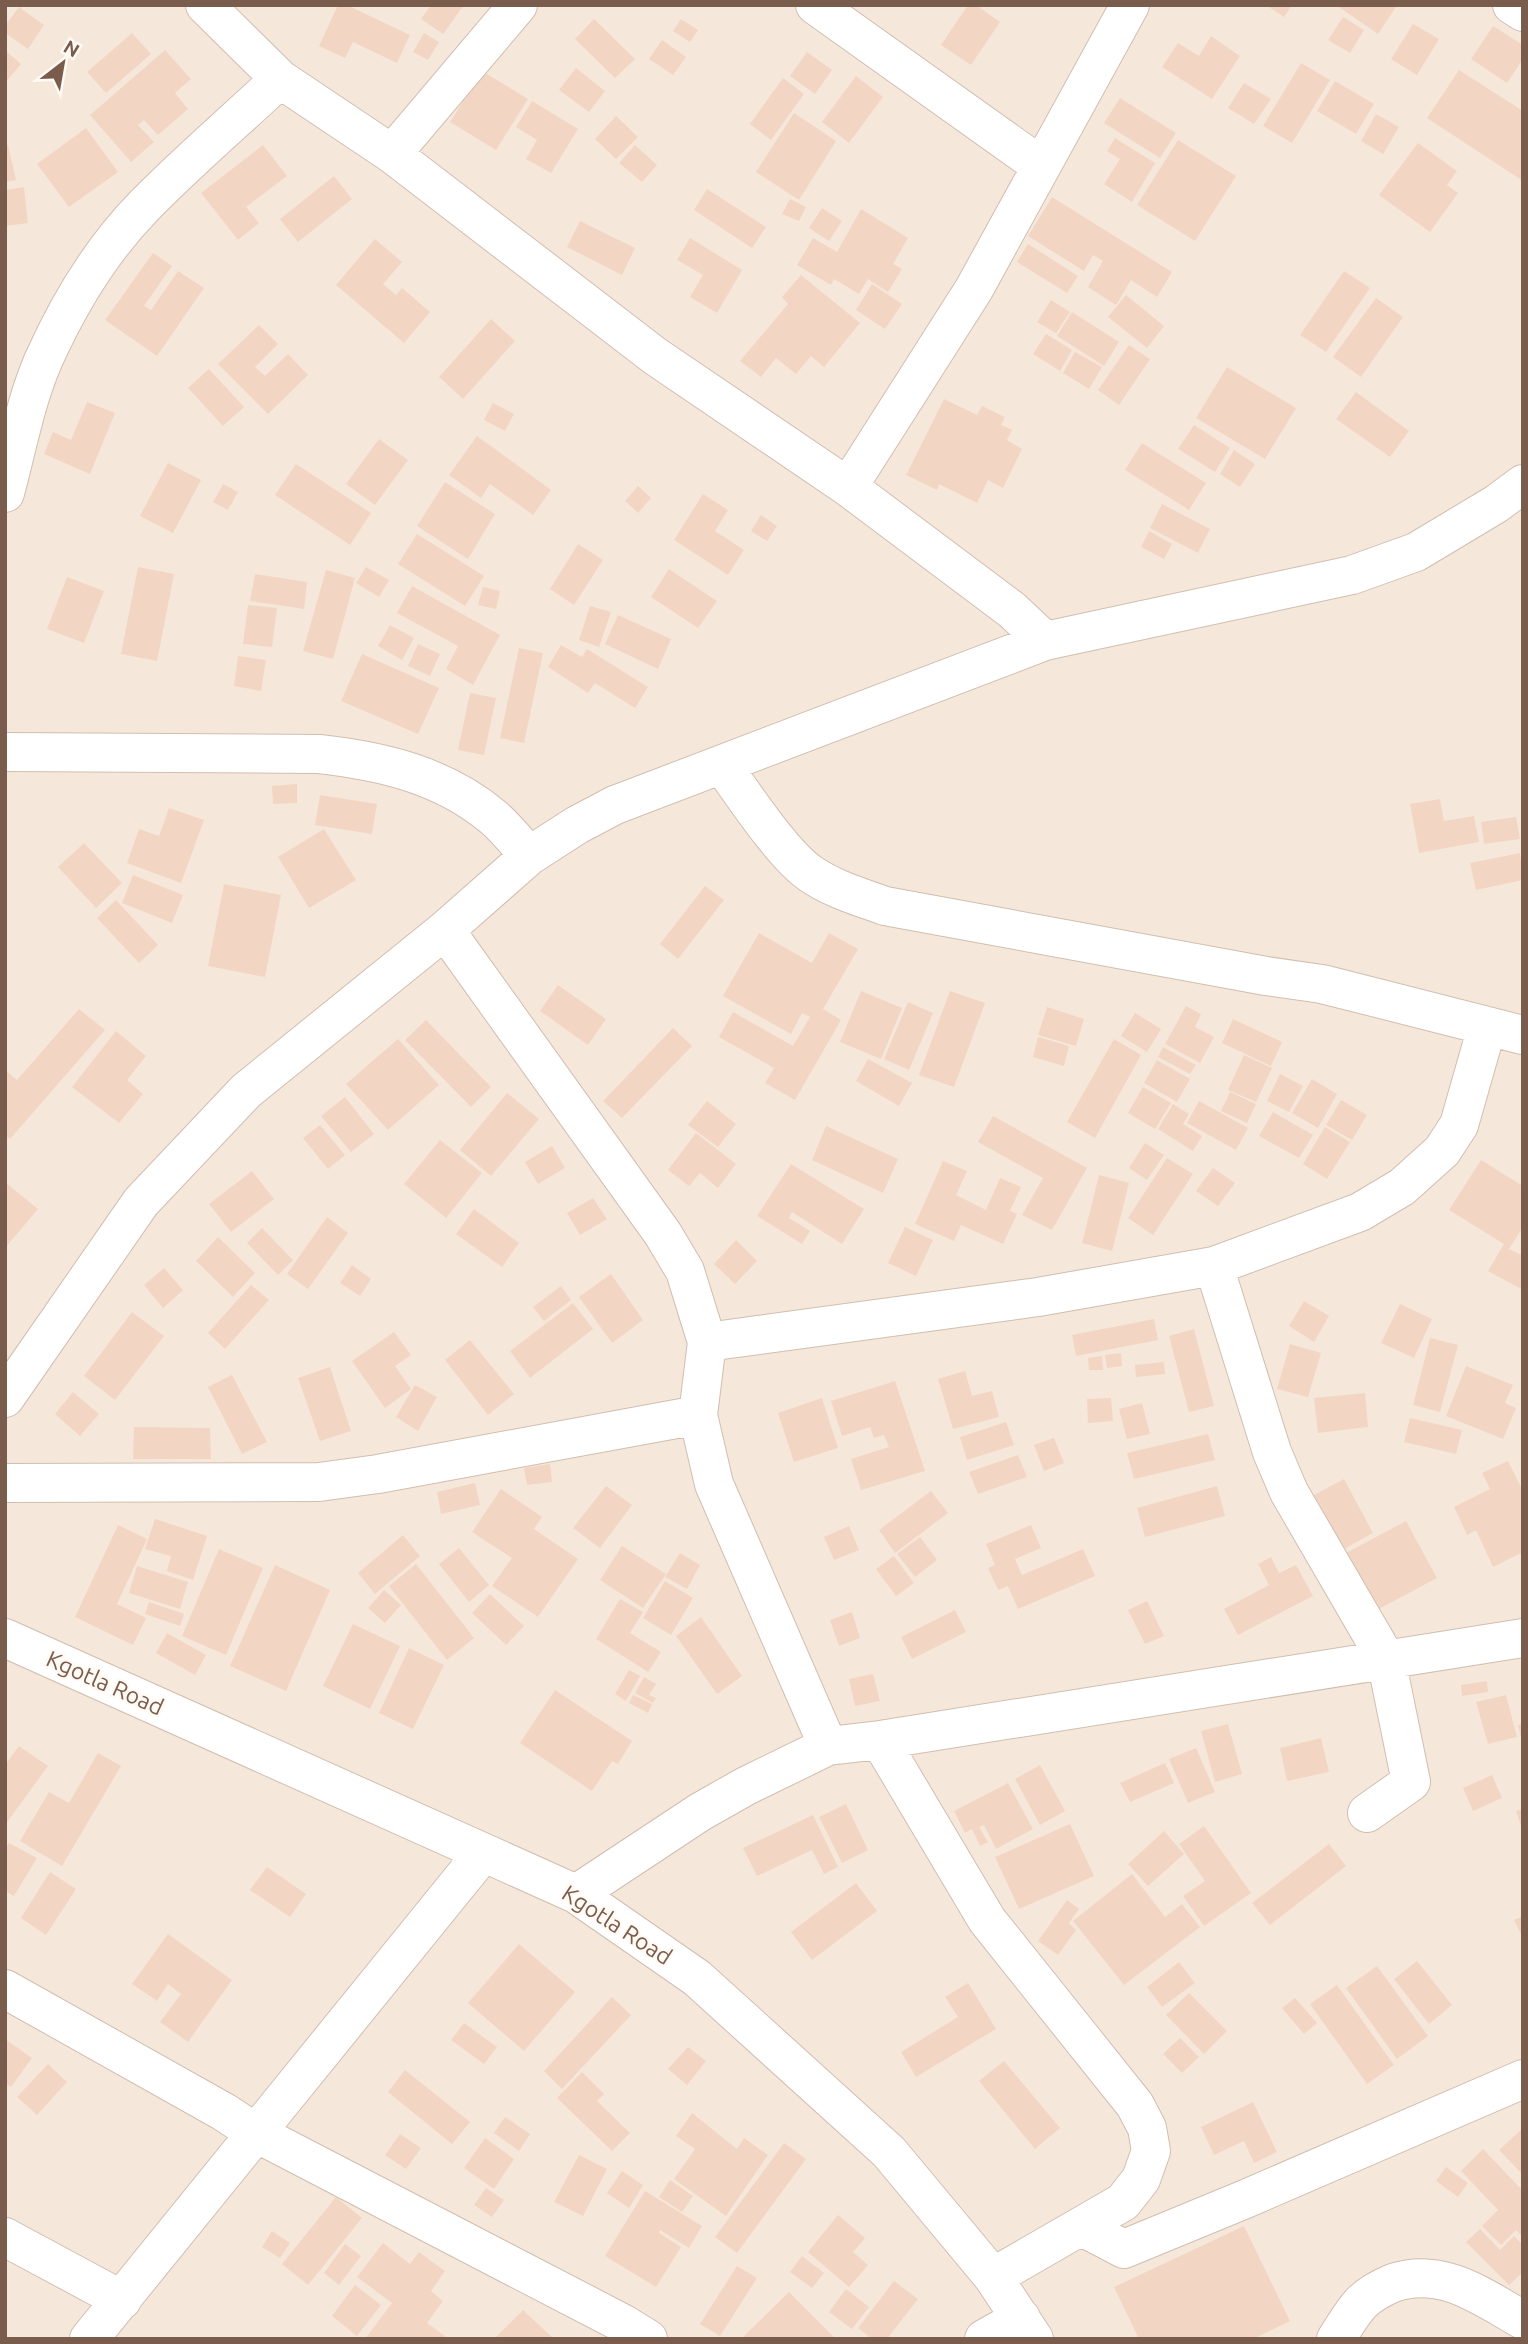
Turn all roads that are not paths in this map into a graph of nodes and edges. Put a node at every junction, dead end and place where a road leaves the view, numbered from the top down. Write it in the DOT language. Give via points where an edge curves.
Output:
graph roads {
  1 [pos="205,5"];
  2 [pos="518,5"];
  3 [pos="816,5"];
  4 [pos="1130,5"];
  5 [pos="1513,5"];
  6 [pos="1523,12"];
  7 [pos="280,79"];
  8 [pos="392,154"];
  9 [pos="1041,166"];
  10 [pos="1523,484"];
  11 [pos="848,487"];
  12 [pos="5,493"];
  13 [pos="1045,641"];
  14 [pos="5,752"];
  15 [pos="722,765"];
  16 [pos="529,856"];
  17 [pos="445,930"];
  18 [pos="1505,1031"];
  19 [pos="1214,1266"];
  20 [pos="707,1342"];
  21 [pos="5,1398"];
  22 [pos="698,1415"];
  23 [pos="5,1483"];
  24 [pos="5,1638"];
  25 [pos="1523,1638"];
  26 [pos="1386,1659"];
  27 [pos="880,1740"];
  28 [pos="828,1746"];
  29 [pos="1367,1813"];
  30 [pos="483,1853"];
  31 [pos="576,1894"];
  32 [pos="5,1989"];
  33 [pos="1523,2079"];
  34 [pos="256,2133"];
  35 [pos="1082,2227"];
  36 [pos="5,2237"];
  37 [pos="993,2277"];
  38 [pos="122,2300"];
  39 [pos="1523,2320"];
  40 [pos="1028,2328"];
  41 [pos="89,2339"];
  42 [pos="648,2339"];
  43 [pos="984,2339"];
  44 [pos="1336,2339"];
  1 -- 7 [label="street"];
  2 -- 8 [label="street"];
  3 -- 9 [label="street"];
  4 -- 9 [label="street"];
  5 -- 6 [label="street"];
  7 -- 8 [label="street"];
  7 -- 12 [label="street" via="143,207 84,285 43,360"];
  8 -- 11 [label="street" via="655,356"];
  9 -- 11 [label="street" via="974,289"];
  10 -- 13 [label="street" via="1416,552 1352,575"];
  11 -- 13 [label="street" via="1012,610"];
  13 -- 15 [label="street"];
  14 -- 16 [label="street" via="319,754 359,759 405,769 449,787 493,817"];
  15 -- 16 [label="street" via="615,805"];
  15 -- 18 [label="street" via="784,848 809,873 885,906 1322,984"];
  16 -- 17 [label="street"];
  17 -- 20 [label="street" via="663,1234 685,1270"];
  17 -- 21 [label="street" via="246,1091 179,1161 141,1202"];
  18 -- 19 [label="street" via="1442,1151 1402,1187 1360,1212"];
  19 -- 20 [label="street" via="1038,1297"];
  19 -- 26 [label="street" via="1272,1452 1289,1492"];
  20 -- 22 [label="street"];
  22 -- 23 [label="street" via="319,1482"];
  22 -- 28 [label="street" via="714,1485"];
  24 -- 30 [label="street, Kgotla Road"];
  25 -- 26 [label="street"];
  26 -- 27 [label="street"];
  26 -- 29 [label="street" via="1411,1782"];
  27 -- 28 [label="street"];
  27 -- 35 [label="street" via="987,1920 1135,2105 1147,2128 1151,2151 1141,2179 1123,2202"];
  28 -- 31 [label="street" via="700,1812"];
  30 -- 31 [label="street, Kgotla Road"];
  30 -- 34 [label="street"];
  31 -- 37 [label="street, Kgotla Road" via="697,1978 889,2152"];
  32 -- 34 [label="street"];
  33 -- 35 [label="street" via="1124,2249"];
  34 -- 38 [label="street"];
  34 -- 42 [label="street"];
  35 -- 37 [label="street"];
  36 -- 38 [label="street"];
  37 -- 40 [label="street, Kgotla Road"];
  38 -- 41 [label="street"];
  39 -- 44 [label="street" via="1461,2285 1407,2278 1379,2288 1361,2303"];
  40 -- 43 [label="street"];
}
